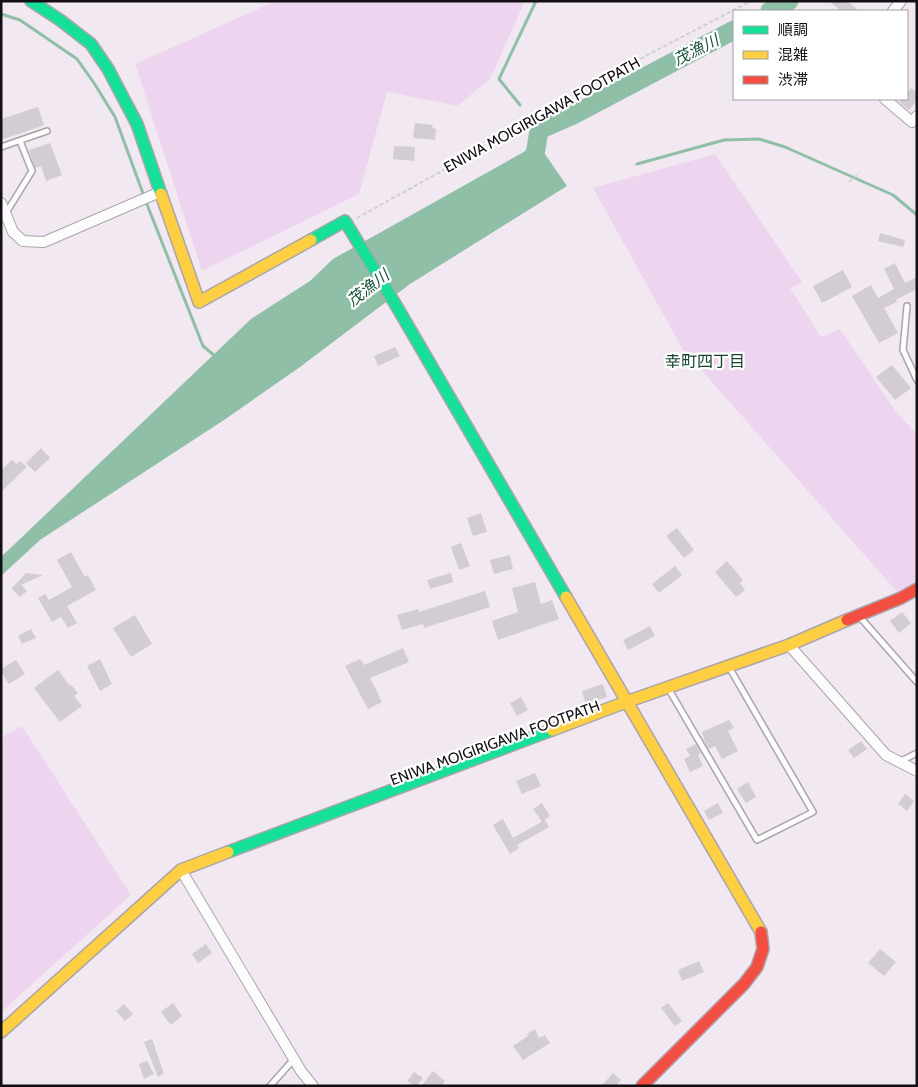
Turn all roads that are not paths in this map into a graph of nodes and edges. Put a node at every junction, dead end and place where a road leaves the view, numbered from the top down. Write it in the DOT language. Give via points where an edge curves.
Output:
graph roads {
  1 [pos="31,1"];
  2 [pos="886,100"];
  3 [pos="917,116"];
  4 [pos="47,131"];
  5 [pos="20,140"];
  6 [pos="1,147"];
  7 [pos="150,196"];
  8 [pos="3,208"];
  9 [pos="907,306"];
  10 [pos="916,379"];
  11 [pos="917,589"];
  12 [pos="859,616"];
  13 [pos="788,645"];
  14 [pos="729,666"];
  15 [pos="917,682"];
  16 [pos="668,688"];
  17 [pos="626,702"];
  18 [pos="917,753"];
  19 [pos="899,762"];
  20 [pos="917,771"];
  21 [pos="181,870"];
  22 [pos="1,1032"];
  23 [pos="294,1059"];
  24 [pos="270,1086"];
  25 [pos="313,1086"];
  26 [pos="642,1086"];
  1 -- 7 [label="street" via="91,44 108,69 137,124"];
  2 -- 3 [label="street" via="912,122"];
  4 -- 5 [label="lane"];
  5 -- 6 [label="lane"];
  5 -- 8 [label="lane" via="32,171"];
  7 -- 8 [label="street" via="44,242 23,241 14,232"];
  7 -- 17 [label="street" via="199,302 345,221"];
  9 -- 10 [label="lane" via="903,350"];
  11 -- 12 [label="street"];
  12 -- 13 [label="street"];
  12 -- 15 [label="lane"];
  13 -- 14 [label="street"];
  13 -- 19 [label="street" via="886,755"];
  14 -- 16 [label="street"];
  14 -- 16 [label="lane" via="813,812 757,840"];
  16 -- 17 [label="street"];
  17 -- 21 [label="street"];
  17 -- 26 [label="street" via="761,932 763,949 757,967 744,984"];
  18 -- 19 [label="lane"];
  19 -- 20 [label="street"];
  21 -- 22 [label="street"];
  21 -- 23 [label="street"];
  23 -- 24 [label="lane"];
  23 -- 25 [label="street"];
}
